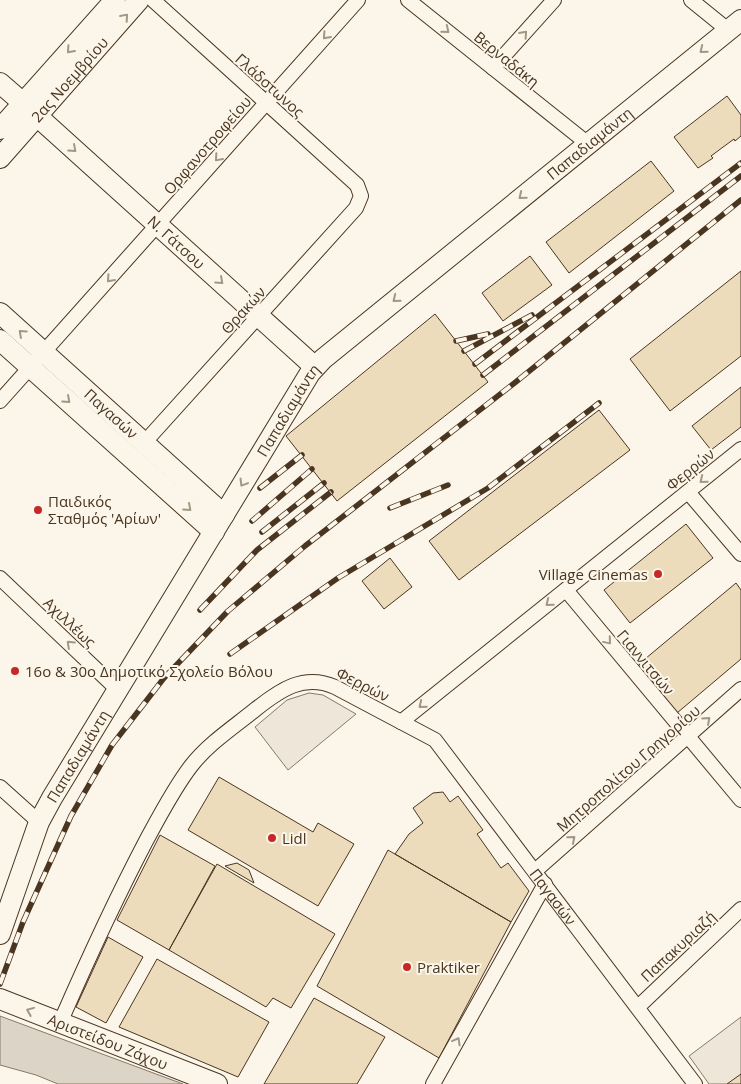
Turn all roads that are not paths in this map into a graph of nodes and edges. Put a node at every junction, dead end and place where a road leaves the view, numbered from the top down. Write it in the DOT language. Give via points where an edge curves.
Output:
graph roads {
  1 [pos="114,0"];
  2 [pos="140,0"];
  3 [pos="153,0"];
  4 [pos="358,0"];
  5 [pos="408,0"];
  6 [pos="554,0"];
  7 [pos="691,0"];
  8 [pos="734,25"];
  9 [pos="493,68"];
  10 [pos="0,83"];
  11 [pos="266,104"];
  12 [pos="30,110"];
  13 [pos="0,129"];
  14 [pos="587,143"];
  15 [pos="0,158"];
  16 [pos="361,196"];
  17 [pos="158,226"];
  18 [pos="0,313"];
  19 [pos="259,316"];
  20 [pos="0,340"];
  21 [pos="37,360"];
  22 [pos="314,367"];
  23 [pos="0,401"];
  24 [pos="144,443"];
  25 [pos="741,449"];
  26 [pos="688,492"];
  27 [pos="224,515"];
  28 [pos="214,532"];
  29 [pos="741,554"];
  30 [pos="0,578"];
  31 [pos="566,590"];
  32 [pos="741,689"];
  33 [pos="118,690"];
  34 [pos="401,722"];
  35 [pos="687,737"];
  36 [pos="0,787"];
  37 [pos="741,800"];
  38 [pos="39,822"];
  39 [pos="535,871"];
  40 [pos="545,884"];
  41 [pos="741,910"];
  42 [pos="0,934"];
  43 [pos="0,999"];
  44 [pos="638,1007"];
  45 [pos="60,1023"];
  46 [pos="217,1084"];
  47 [pos="433,1084"];
  48 [pos="695,1084"];
  1 -- 12 [label="street, 2ας Νοεμβρίου, one-way"];
  12 -- 2 [label="street, 2ας Νοεμβρίου, one-way"];
  3 -- 11 [label="street, Γλάδστωνος"];
  4 -- 11 [label="street, Ορφανοτροφείου, one-way"];
  5 -- 9 [label="street, Βερναδάκη, one-way"];
  9 -- 6 [label="street, one-way"];
  7 -- 8 [label="street"];
  8 -- 14 [label="street, Παπαδιαμάντη, one-way"];
  9 -- 14 [label="street, Βερναδάκη"];
  10 -- 12 [label="street, Ν. Γάτσου"];
  11 -- 16 [label="street, Γλάδστωνος" via="356,185"];
  11 -- 17 [label="street, Ορφανοτροφείου, one-way"];
  12 -- 13 [label="street, 2ας Νοεμβρίου"];
  12 -- 15 [label="street, 2ας Νοεμβρίου"];
  12 -- 17 [label="street, Ν. Γάτσου, one-way"];
  14 -- 22 [label="street, Παπαδιαμάντη, one-way"];
  16 -- 19 [label="street, Θρακών" via="356,208"];
  17 -- 19 [label="street, Ν. Γάτσου, one-way"];
  17 -- 21 [label="street, Ορφανοτροφείου, one-way"];
  21 -- 18 [label="street, Παγασών, one-way"];
  19 -- 22 [label="street, Ν. Γάτσου"];
  19 -- 24 [label="street, Θρακών"];
  20 -- 21 [label="street, Παγασών"];
  21 -- 23 [label="street, Ορφανοτροφείου"];
  21 -- 24 [label="street, Παγασών"];
  21 -- 28 [label="street, Παγασών, one-way"];
  22 -- 27 [label="street, Παπαδιαμάντη, one-way"];
  24 -- 27 [label="street, Παγασών"];
  25 -- 26 [label="street, Φερρών, one-way"];
  26 -- 29 [label="street"];
  26 -- 31 [label="street, Φερρών"];
  27 -- 28 [label="street, Παπαδιαμάντη"];
  28 -- 33 [label="street, Παπαδιαμάντη"];
  33 -- 30 [label="street, Αχιλλέως, one-way"];
  31 -- 34 [label="street, Φερρών, one-way"];
  31 -- 35 [label="street, Γιαννιτσών, one-way"];
  35 -- 32 [label="street, Μητροπολίτου Γρηγορίου, one-way"];
  33 -- 38 [label="street, Παπαδιαμάντη"];
  34 -- 39 [label="street, Παγασών" via="435,740"];
  34 -- 45 [label="street, Φερρών" via="330,684 305,682 284,689 211,745 190,767 155,824 105,922"];
  35 -- 37 [label="street, Γιαννιτσών"];
  39 -- 35 [label="street, Μητροπολίτου Γρηγορίου, one-way"];
  36 -- 38 [label="street"];
  38 -- 42 [label="street, Παπαδιαμάντη"];
  39 -- 40 [label="street, Παγασών"];
  40 -- 44 [label="street, Παγασών"];
  47 -- 40 [label="street, one-way"];
  41 -- 44 [label="street, Παπακυριαζή"];
  45 -- 43 [label="street, Αριστείδου Ζάχου, one-way"];
  44 -- 48 [label="street, Παγασών"];
  45 -- 46 [label="street, Αριστείδου Ζάχου"];
}
